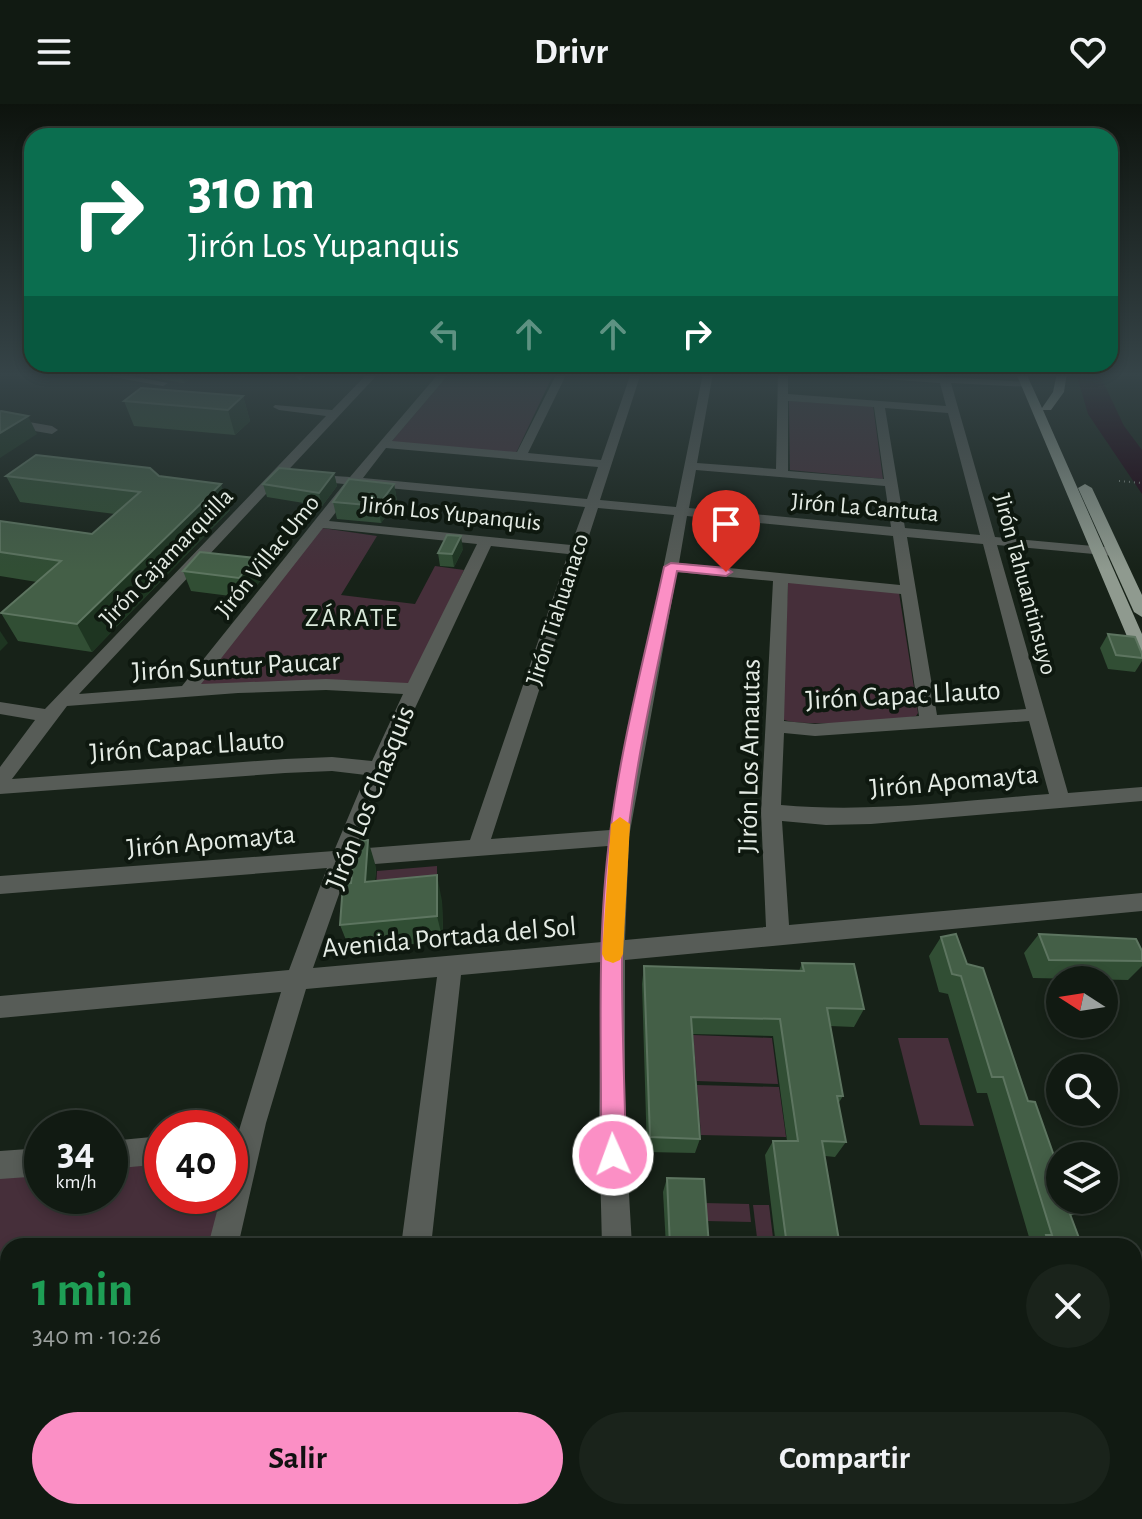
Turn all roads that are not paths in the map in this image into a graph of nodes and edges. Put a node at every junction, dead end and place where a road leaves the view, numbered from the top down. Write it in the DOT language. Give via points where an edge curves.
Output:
graph roads {
  1 [pos="310,439"];
  2 [pos="387,439"];
  3 [pos="529,439"];
  4 [pos="614,439"];
  5 [pos="695,439"];
  6 [pos="782,439"];
  7 [pos="884,439"];
  8 [pos="961,439"];
  9 [pos="1051,439"];
  10 [pos="1062,439"];
  11 [pos="383,444"];
  12 [pos="521,456"];
  13 [pos="605,464"];
  14 [pos="689,466"];
  15 [pos="277,474"];
  16 [pos="782,474"];
  17 [pos="354,481"];
  18 [pos="891,483"];
  19 [pos="592,503"];
  20 [pos="680,511"];
  21 [pos="320,524"];
  22 [pos="899,532"];
  23 [pos="989,540"];
  24 [pos="486,541"];
  25 [pos="576,550"];
  26 [pos="1097,550"];
  27 [pos="1115,552"];
  28 [pos="671,567"];
  29 [pos="781,577"];
  30 [pos="908,590"];
  31 [pos="1142,612"];
  32 [pos="1142,653"];
  33 [pos="414,689"];
  34 [pos="185,693"];
  35 [pos="0,708"];
  36 [pos="56,708"];
  37 [pos="1036,714"];
  38 [pos="929,723"];
  39 [pos="773,726"];
  40 [pos="0,749"];
  41 [pos="21,750"];
  42 [pos="378,769"];
  43 [pos="0,784"];
  44 [pos="1142,794"];
  45 [pos="1060,800"];
  46 [pos="771,812"];
  47 [pos="619,837"];
  48 [pos="478,846"];
  49 [pos="343,857"];
  50 [pos="0,885"];
  51 [pos="1142,902"];
  52 [pos="778,937"];
  53 [pos="613,952"];
  54 [pos="450,966"];
  55 [pos="298,979"];
  56 [pos="0,1007"];
  57 [pos="248,1116"];
  58 [pos="24,1163"];
  59 [pos="0,1165"];
  60 [pos="228,1214"];
  61 [pos="224,1238"];
  62 [pos="417,1238"];
  63 [pos="617,1238"];
  1 -- 15 [label="street, Jirón Cajamarquilla"];
  2 -- 11 [label="street, Jirón Villac Umo"];
  3 -- 12 [label="street"];
  4 -- 13 [label="street, Jirón Tiahuanaco"];
  5 -- 14 [label="street"];
  6 -- 16 [label="street"];
  7 -- 18 [label="street"];
  8 -- 23 [label="street, Jirón Tahuantinsuyo"];
  9 -- 26 [label="main road"];
  10 -- 27 [label="main road"];
  11 -- 12 [label="street"];
  11 -- 17 [label="street, Jirón Villac Umo"];
  12 -- 13 [label="street"];
  13 -- 19 [label="street, Jirón Tiahuanaco"];
  14 -- 16 [label="street"];
  14 -- 20 [label="street"];
  15 -- 17 [label="street, Jirón La Cantuta"];
  15 -- 36 [label="street, Jirón Cajamarquilla" via="241,504"];
  16 -- 18 [label="street"];
  17 -- 19 [label="street, Jirón La Cantuta"];
  17 -- 21 [label="street, Jirón Villac Umo"];
  18 -- 22 [label="street"];
  19 -- 20 [label="street, Jirón La Cantuta"];
  19 -- 25 [label="street, Jirón Tiahuanaco"];
  20 -- 22 [label="street, Jirón La Cantuta"];
  20 -- 28 [label="street"];
  21 -- 24 [label="street, Jirón Los Yupanquis"];
  21 -- 34 [label="street, Jirón Villac Umo"];
  22 -- 23 [label="street, Jirón La Cantuta"];
  22 -- 30 [label="street"];
  23 -- 26 [label="street, Jirón La Cantuta"];
  23 -- 37 [label="street, Jirón Tahuantinsuyo"];
  24 -- 25 [label="street, Jirón Los Yupanquis"];
  24 -- 33 [label="street, Jirón Los Chasquis"];
  25 -- 48 [label="street, Jirón Tiahuanaco"];
  26 -- 27 [label="street, Jirón La Cantuta"];
  26 -- 32 [label="main road"];
  27 -- 31 [label="main road"];
  28 -- 29 [label="street"];
  28 -- 47 [label="street"];
  29 -- 30 [label="street"];
  29 -- 39 [label="street, Jirón Los Amautas"];
  30 -- 38 [label="street"];
  33 -- 34 [label="street, Jirón Suntur Paucar" via="360,684"];
  33 -- 42 [label="street, Jirón Los Chasquis"];
  34 -- 36 [label="street, Jirón Suntur Paucar"];
  35 -- 36 [label="street, Jirón Suntur Paucar"];
  36 -- 41 [label="street, Jirón Cajamarquilla"];
  37 -- 38 [label="street, Jirón Capac Llauto"];
  37 -- 45 [label="street, Jirón Tahuantinsuyo"];
  38 -- 39 [label="street, Jirón Capac Llauto" via="815,730"];
  39 -- 46 [label="street, Jirón Los Amautas"];
  40 -- 41 [label="street"];
  41 -- 43 [label="street, Jirón Cajamarquilla"];
  42 -- 43 [label="street, Jirón Capac Llauto" via="332,764"];
  42 -- 49 [label="street, Jirón Los Chasquis"];
  44 -- 45 [label="street, Jirón Apomayta"];
  45 -- 46 [label="street, Jirón Apomayta" via="871,816"];
  46 -- 52 [label="street, Jirón Los Amautas"];
  47 -- 48 [label="street, Jirón Apomayta"];
  47 -- 53 [label="street"];
  48 -- 49 [label="street, Jirón Apomayta"];
  49 -- 50 [label="street, Jirón Apomayta"];
  49 -- 55 [label="street, Jirón Los Chasquis"];
  51 -- 52 [label="street, Avenida Portada del Sol"];
  52 -- 53 [label="street, Avenida Portada del Sol"];
  53 -- 54 [label="street, Avenida Portada del Sol"];
  53 -- 63 [label="street"];
  54 -- 55 [label="street, Avenida Portada del Sol"];
  54 -- 62 [label="street"];
  55 -- 56 [label="street, Avenida Portada del Sol"];
  55 -- 57 [label="street, Jirón Los Chasquis"];
  58 -- 59 [label="street"];
  60 -- 61 [label="street, Jirón Los Chasquis"];
}
